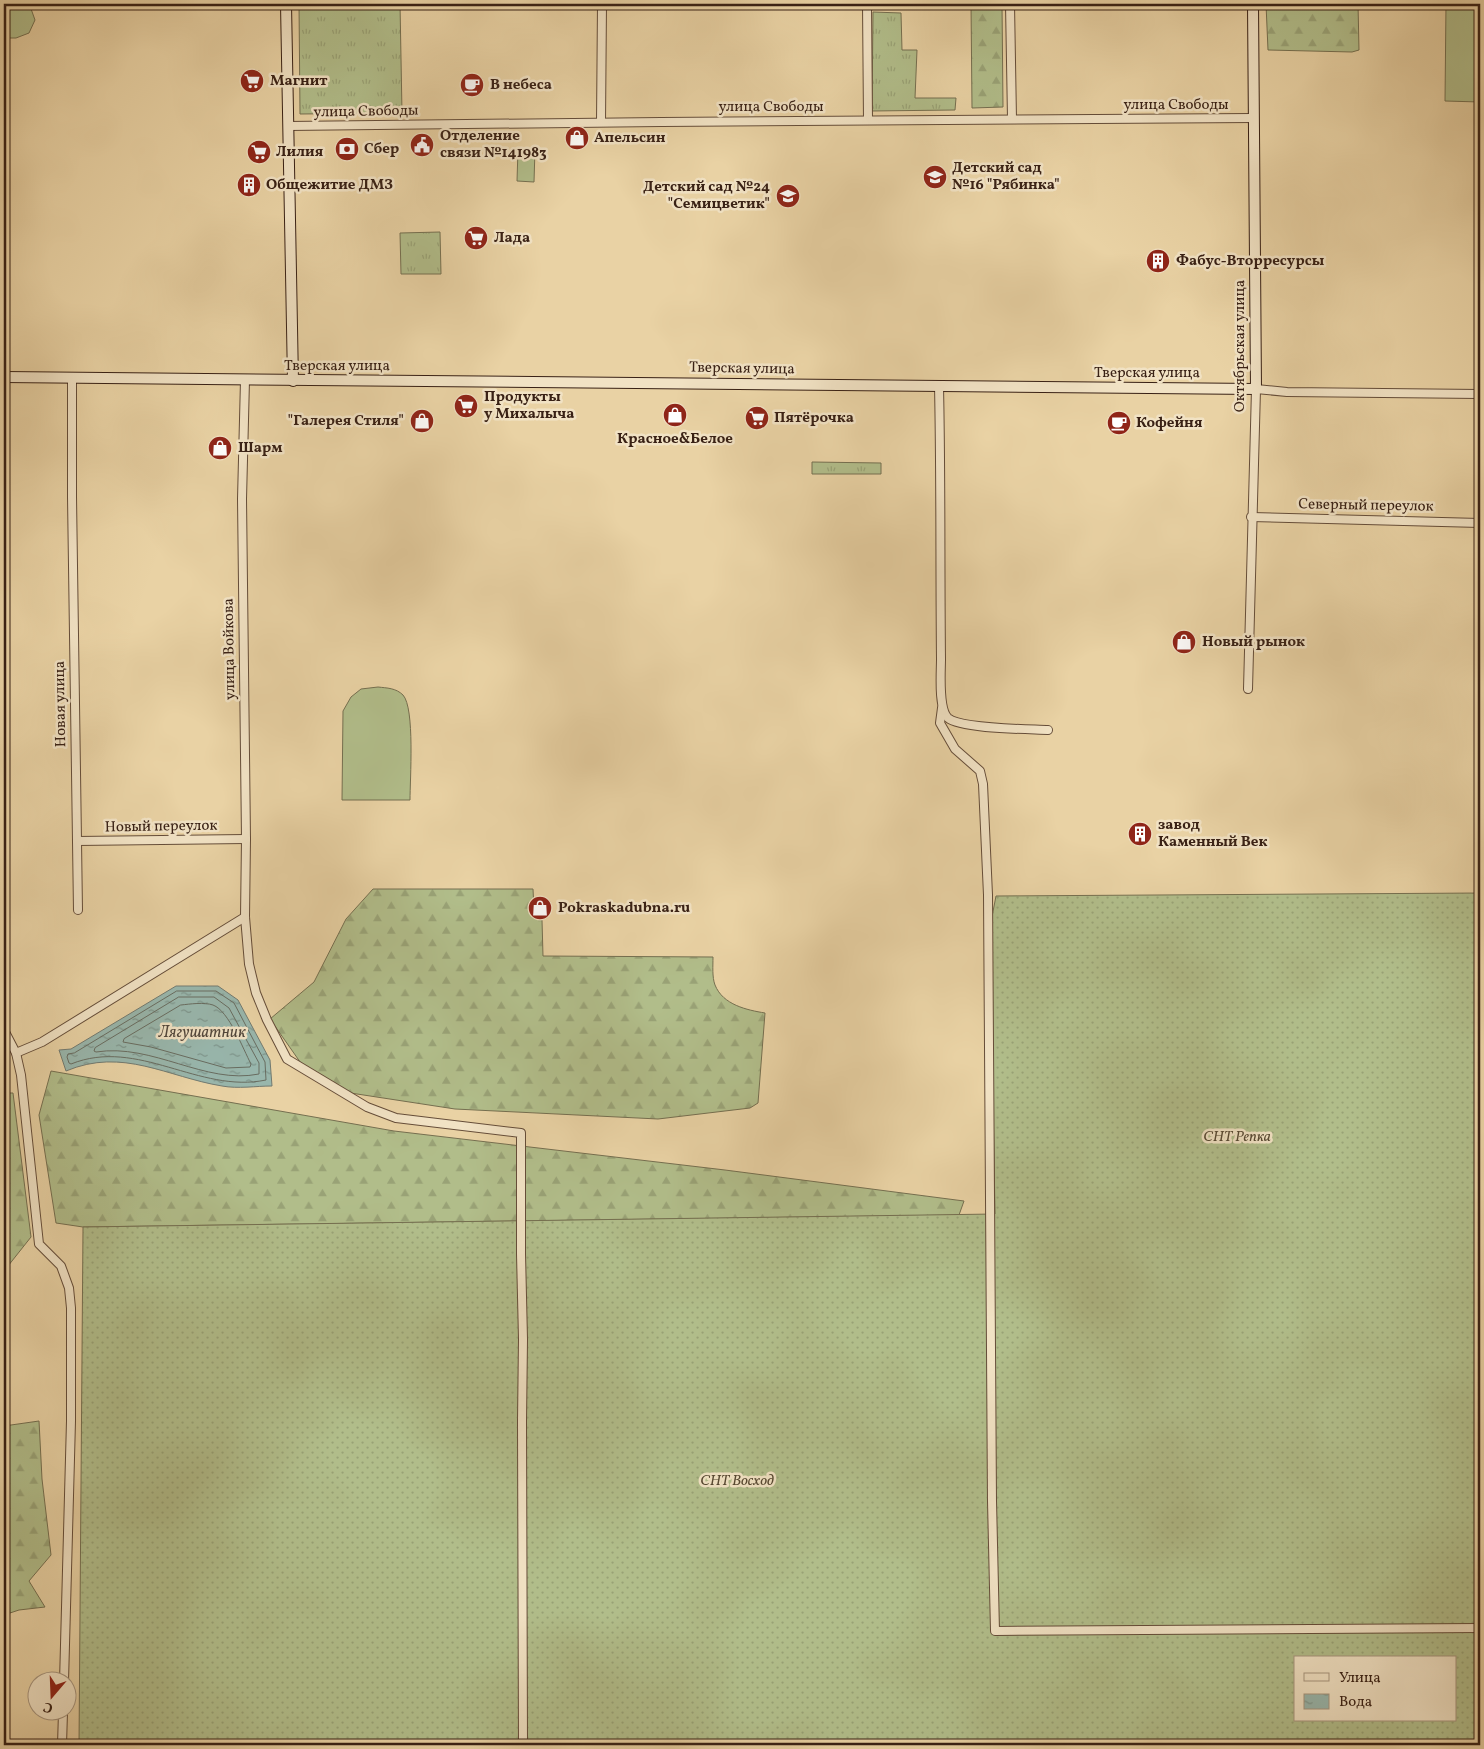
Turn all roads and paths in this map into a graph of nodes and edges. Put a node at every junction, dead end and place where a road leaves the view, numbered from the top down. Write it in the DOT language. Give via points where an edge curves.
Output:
graph roads {
  1 [pos="286,4"];
  2 [pos="602,4"];
  3 [pos="867,4"];
  4 [pos="1010,4"];
  5 [pos="1253,4"];
  6 [pos="1254,118"];
  7 [pos="1012,119"];
  8 [pos="868,120"];
  9 [pos="601,122"];
  10 [pos="288,126"];
  11 [pos="4,377"];
  12 [pos="72,378"];
  13 [pos="245,380"];
  14 [pos="293,381"];
  15 [pos="939,386"];
  16 [pos="1256,389"];
  17 [pos="1480,394"];
  18 [pos="1252,517"];
  19 [pos="1480,523"];
  20 [pos="1248,689"];
  21 [pos="942,708"];
  22 [pos="1048,730"];
  23 [pos="246,839"];
  24 [pos="77,841"];
  25 [pos="78,910"];
  26 [pos="246,917"];
  27 [pos="4,1030"];
  28 [pos="16,1053"];
  29 [pos="1480,1628"];
  30 [pos="64,1672"];
  31 [pos="63,1722"];
  32 [pos="62,1745"];
  33 [pos="523,1745"];
  1 -- 10 [label="main road"];
  2 -- 9 [label="street"];
  3 -- 8 [label="street"];
  4 -- 7 [label="street"];
  5 -- 6 [label="main road, Октябрьская улица"];
  6 -- 7 [label="street, улица Свободы"];
  6 -- 16 [label="main road, Октябрьская улица"];
  7 -- 8 [label="street, улица Свободы"];
  8 -- 9 [label="street, улица Свободы"];
  9 -- 10 [label="street, улица Свободы"];
  10 -- 14 [label="main road"];
  11 -- 12 [label="main road, Тверская улица"];
  12 -- 13 [label="main road, Тверская улица"];
  12 -- 24 [label="street, Новая улица"];
  13 -- 14 [label="main road, Тверская улица"];
  13 -- 23 [label="street, улица Войкова" via="242,499"];
  14 -- 15 [label="main road, Тверская улица"];
  15 -- 16 [label="main road, Тверская улица"];
  15 -- 21 [label="street"];
  16 -- 17 [label="street, Тверская улица"];
  16 -- 18 [label="street, Октябрьская улица"];
  18 -- 19 [label="street, Северный переулок"];
  18 -- 20 [label="street, Октябрьская улица"];
  21 -- 22 [label="street" via="950,720 959,723"];
  21 -- 29 [label="street" via="940,723 955,749 980,771 983,784 988,895 995,1631"];
  23 -- 24 [label="street, Новый переулок"];
  23 -- 26 [label="street, улица Войкова"];
  24 -- 25 [label="street, Новая улица"];
  26 -- 28 [label="street" via="42,1042"];
  26 -- 33 [label="street, улица Войкова" via="249,964 256,992 287,1058 367,1107 396,1118 522,1133"];
  27 -- 28 [label="street"];
  28 -- 30 [label="street" via="40,1244 61,1266 69,1288 71,1308"];
  31 -- 32 [label="street"];
}
